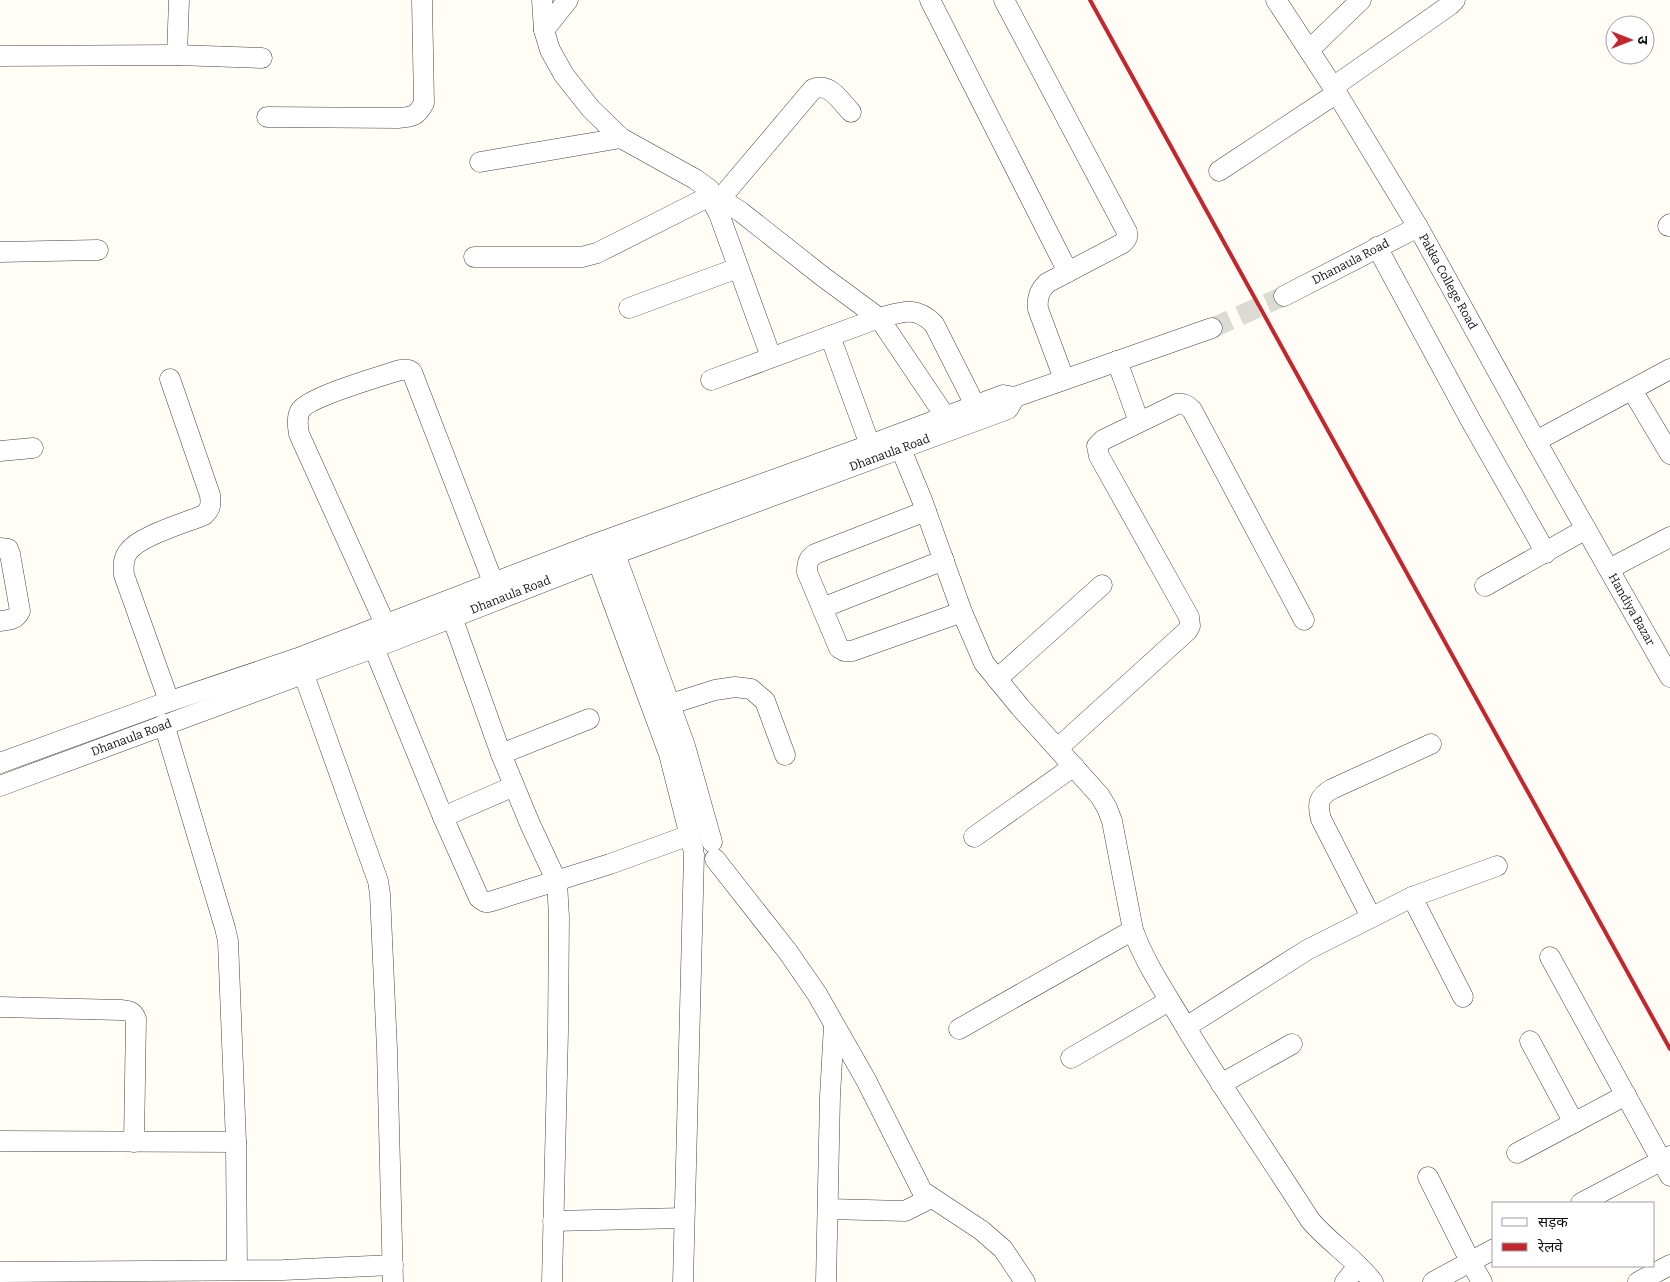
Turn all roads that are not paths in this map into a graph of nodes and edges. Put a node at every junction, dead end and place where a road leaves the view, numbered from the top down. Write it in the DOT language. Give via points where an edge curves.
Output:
graph roads {
  1 [pos="179,0"];
  2 [pos="422,0"];
  3 [pos="542,0"];
  4 [pos="568,0"];
  5 [pos="930,0"];
  6 [pos="1004,0"];
  7 [pos="1276,0"];
  8 [pos="1361,0"];
  9 [pos="1455,0"];
  10 [pos="544,30"];
  11 [pos="1309,50"];
  12 [pos="177,55"];
  13 [pos="0,56"];
  14 [pos="262,58"];
  15 [pos="1335,90"];
  16 [pos="851,112"];
  17 [pos="267,117"];
  18 [pos="621,138"];
  19 [pos="480,162"];
  20 [pos="1219,171"];
  21 [pos="713,195"];
  22 [pos="1418,227"];
  23 [pos="1376,247"];
  24 [pos="98,250"];
  25 [pos="0,252"];
  26 [pos="474,257"];
  27 [pos="738,268"];
  28 [pos="1068,272"];
  29 [pos="1284,296"];
  30 [pos="629,308"];
  31 [pos="878,318"];
  32 [pos="1212,328"];
  33 [pos="830,336"];
  34 [pos="771,358"];
  35 [pos="1116,361"];
  36 [pos="1670,369"];
  37 [pos="170,379"];
  38 [pos="1064,379"];
  39 [pos="711,380"];
  40 [pos="1632,390"];
  41 [pos="1015,397"];
  42 [pos="975,405"];
  43 [pos="945,416"];
  44 [pos="1139,422"];
  45 [pos="1536,441"];
  46 [pos="898,442"];
  47 [pos="870,445"];
  48 [pos="33,448"];
  49 [pos="0,451"];
  50 [pos="1670,454"];
  51 [pos="926,511"];
  52 [pos="1586,530"];
  53 [pos="1670,537"];
  54 [pos="0,548"];
  55 [pos="603,549"];
  56 [pos="1546,553"];
  57 [pos="944,560"];
  58 [pos="1609,569"];
  59 [pos="493,582"];
  60 [pos="1102,585"];
  61 [pos="1485,586"];
  62 [pos="822,608"];
  63 [pos="962,612"];
  64 [pos="452,617"];
  65 [pos="1304,620"];
  66 [pos="0,621"];
  67 [pos="389,632"];
  68 [pos="374,648"];
  69 [pos="301,666"];
  70 [pos="1670,677"];
  71 [pos="997,679"];
  72 [pos="169,701"];
  73 [pos="662,707"];
  74 [pos="589,719"];
  75 [pos="164,724"];
  76 [pos="1431,744"];
  77 [pos="1058,748"];
  78 [pos="501,754"];
  79 [pos="785,755"];
  80 [pos="0,763"];
  81 [pos="1074,766"];
  82 [pos="0,786"];
  83 [pos="514,786"];
  84 [pos="443,817"];
  85 [pos="974,837"];
  86 [pos="692,846"];
  87 [pos="714,851"];
  88 [pos="1496,866"];
  89 [pos="557,882"];
  90 [pos="1412,897"];
  91 [pos="1371,917"];
  92 [pos="1133,930"];
  93 [pos="1550,957"];
  94 [pos="1463,997"];
  95 [pos="1169,1001"];
  96 [pos="0,1007"];
  97 [pos="834,1025"];
  98 [pos="1186,1027"];
  99 [pos="959,1029"];
  100 [pos="1530,1040"];
  101 [pos="1292,1044"];
  102 [pos="1071,1058"];
  103 [pos="1221,1084"];
  104 [pos="1626,1095"];
  105 [pos="1574,1123"];
  106 [pos="0,1142"];
  107 [pos="134,1142"];
  108 [pos="236,1142"];
  109 [pos="1517,1153"];
  110 [pos="1667,1164"];
  111 [pos="1428,1177"];
  112 [pos="931,1198"];
  113 [pos="1582,1202"];
  114 [pos="828,1209"];
  115 [pos="684,1218"];
  116 [pos="552,1221"];
  117 [pos="1492,1250"];
  118 [pos="1470,1261"];
  119 [pos="1670,1265"];
  120 [pos="1358,1266"];
  121 [pos="237,1270"];
  122 [pos="0,1272"];
  123 [pos="393,1274"];
  124 [pos="196,1276"];
  125 [pos="283,1276"];
  126 [pos="552,1282"];
  127 [pos="684,1282"];
  128 [pos="826,1282"];
  129 [pos="1025,1282"];
  130 [pos="1345,1282"];
  131 [pos="1373,1282"];
  132 [pos="1433,1282"];
  133 [pos="1482,1282"];
  134 [pos="1638,1282"];
  1 -- 12 [label="street"];
  2 -- 17 [label="street" via="424,103 419,112 398,118"];
  3 -- 10 [label="street"];
  4 -- 10 [label="street"];
  5 -- 28 [label="street"];
  6 -- 28 [label="street" via="1127,232 1123,244"];
  7 -- 11 [label="street, Pakka College Road"];
  8 -- 11 [label="street"];
  9 -- 15 [label="street"];
  10 -- 18 [label="street" via="550,50 564,75"];
  11 -- 15 [label="street, Pakka College Road"];
  12 -- 13 [label="street"];
  12 -- 14 [label="street"];
  15 -- 20 [label="street"];
  15 -- 22 [label="street, Pakka College Road"];
  16 -- 21 [label="street" via="830,90 813,89"];
  18 -- 19 [label="street"];
  18 -- 21 [label="street" via="695,180"];
  21 -- 26 [label="street" via="597,253 582,257"];
  21 -- 27 [label="street"];
  21 -- 31 [label="street" via="741,212"];
  22 -- 23 [label="street, Dhanaula Road"];
  22 -- 45 [label="street, Pakka College Road"];
  23 -- 29 [label="street, Dhanaula Road"];
  23 -- 56 [label="street"];
  24 -- 25 [label="street"];
  27 -- 30 [label="street"];
  27 -- 34 [label="street"];
  28 -- 38 [label="street" via="1047,283 1037,299"];
  31 -- 33 [label="street"];
  31 -- 42 [label="street" via="900,312 926,316 934,324"];
  31 -- 43 [label="street"];
  32 -- 35 [label="street, Dhanaula Road"];
  33 -- 34 [label="street"];
  33 -- 47 [label="street"];
  34 -- 39 [label="street"];
  35 -- 38 [label="street, Dhanaula Road"];
  35 -- 44 [label="street"];
  36 -- 40 [label="street"];
  37 -- 72 [label="street" via="211,504 204,515 139,541 123,562 124,575"];
  38 -- 41 [label="street, Dhanaula Road"];
  40 -- 45 [label="street"];
  40 -- 50 [label="street"];
  41 -- 42 [label="street, Dhanaula Road" via="1003,395"];
  41 -- 46 [label="street, Dhanaula Road" via="1008,410"];
  42 -- 43 [label="street, Dhanaula Road"];
  43 -- 46 [label="street, Dhanaula Road"];
  44 -- 65 [label="street" via="1177,404 1188,405"];
  44 -- 77 [label="street" via="1103,440 1097,451 1189,616 1190,626"];
  45 -- 52 [label="street, Pakka College Road"];
  46 -- 47 [label="street, Dhanaula Road"];
  46 -- 51 [label="street"];
  46 -- 55 [label="street, Dhanaula Road"];
  47 -- 55 [label="street, Dhanaula Road"];
  48 -- 49 [label="street"];
  51 -- 57 [label="street"];
  51 -- 62 [label="street" via="810,558 807,572"];
  52 -- 56 [label="street"];
  52 -- 58 [label="street, Pakka College Road"];
  53 -- 58 [label="street"];
  54 -- 66 [label="street" via="8,549 10,554 20,611 13,619"];
  55 -- 59 [label="street, Dhanaula Road"];
  55 -- 64 [label="street, Dhanaula Road"];
  55 -- 73 [label="street"];
  56 -- 61 [label="street"];
  57 -- 62 [label="street"];
  57 -- 63 [label="street"];
  58 -- 70 [label="street, Handiya Bazar"];
  59 -- 67 [label="street, Dhanaula Road"];
  59 -- 67 [label="street" via="412,372 400,370 318,398 301,410 297,422 299,434"];
  60 -- 71 [label="street"];
  62 -- 63 [label="street" via="839,648 844,651 852,651"];
  63 -- 71 [label="street" via="984,663"];
  64 -- 67 [label="street, Dhanaula Road"];
  64 -- 78 [label="street"];
  67 -- 68 [label="street, Dhanaula Road"];
  67 -- 69 [label="street, Dhanaula Road"];
  68 -- 69 [label="street, Dhanaula Road"];
  68 -- 84 [label="street"];
  69 -- 72 [label="street, Dhanaula Road"];
  69 -- 75 [label="street, Dhanaula Road"];
  69 -- 123 [label="street" via="380,894"];
  71 -- 77 [label="street"];
  72 -- 80 [label="street, Dhanaula Road"];
  73 -- 79 [label="street" via="715,690 751,689 765,701"];
  73 -- 86 [label="street" via="669,754"];
  73 -- 87 [label="street" via="688,755"];
  74 -- 78 [label="street"];
  75 -- 82 [label="street, Dhanaula Road"];
  75 -- 108 [label="street" via="228,942"];
  76 -- 91 [label="street" via="1332,789 1320,798 1321,819"];
  77 -- 81 [label="street"];
  78 -- 83 [label="street"];
  81 -- 85 [label="street"];
  81 -- 92 [label="street" via="1100,796 1112,821"];
  83 -- 84 [label="street"];
  83 -- 89 [label="street"];
  84 -- 89 [label="street" via="479,898 484,902"];
  86 -- 87 [label="street" via="698,862 703,864 708,864"];
  86 -- 89 [label="street"];
  86 -- 115 [label="street"];
  87 -- 97 [label="street" via="798,966"];
  88 -- 90 [label="street"];
  89 -- 116 [label="street" via="558,1013"];
  90 -- 91 [label="street"];
  90 -- 94 [label="street"];
  91 -- 98 [label="street" via="1306,950"];
  92 -- 95 [label="street"];
  92 -- 99 [label="street"];
  93 -- 104 [label="street"];
  95 -- 98 [label="street"];
  95 -- 102 [label="street"];
  96 -- 107 [label="street" via="121,1010 134,1014"];
  97 -- 112 [label="street" via="866,1080 918,1186"];
  97 -- 114 [label="street"];
  98 -- 103 [label="street"];
  100 -- 105 [label="street"];
  101 -- 103 [label="street"];
  103 -- 120 [label="street" via="1310,1220 1327,1240"];
  104 -- 105 [label="street"];
  104 -- 110 [label="street"];
  105 -- 109 [label="street"];
  106 -- 107 [label="street"];
  107 -- 108 [label="street"];
  108 -- 121 [label="street"];
  110 -- 113 [label="street"];
  111 -- 118 [label="street"];
  112 -- 114 [label="street" via="905,1211"];
  112 -- 129 [label="street" via="1003,1249"];
  114 -- 128 [label="street"];
  115 -- 116 [label="street"];
  115 -- 127 [label="street"];
  116 -- 126 [label="street"];
  117 -- 118 [label="street"];
  118 -- 132 [label="street"];
  118 -- 133 [label="street"];
  119 -- 134 [label="street"];
  120 -- 130 [label="street"];
  120 -- 131 [label="street"];
  121 -- 124 [label="street"];
  121 -- 125 [label="street"];
  122 -- 124 [label="street"];
  123 -- 125 [label="street"];
}
